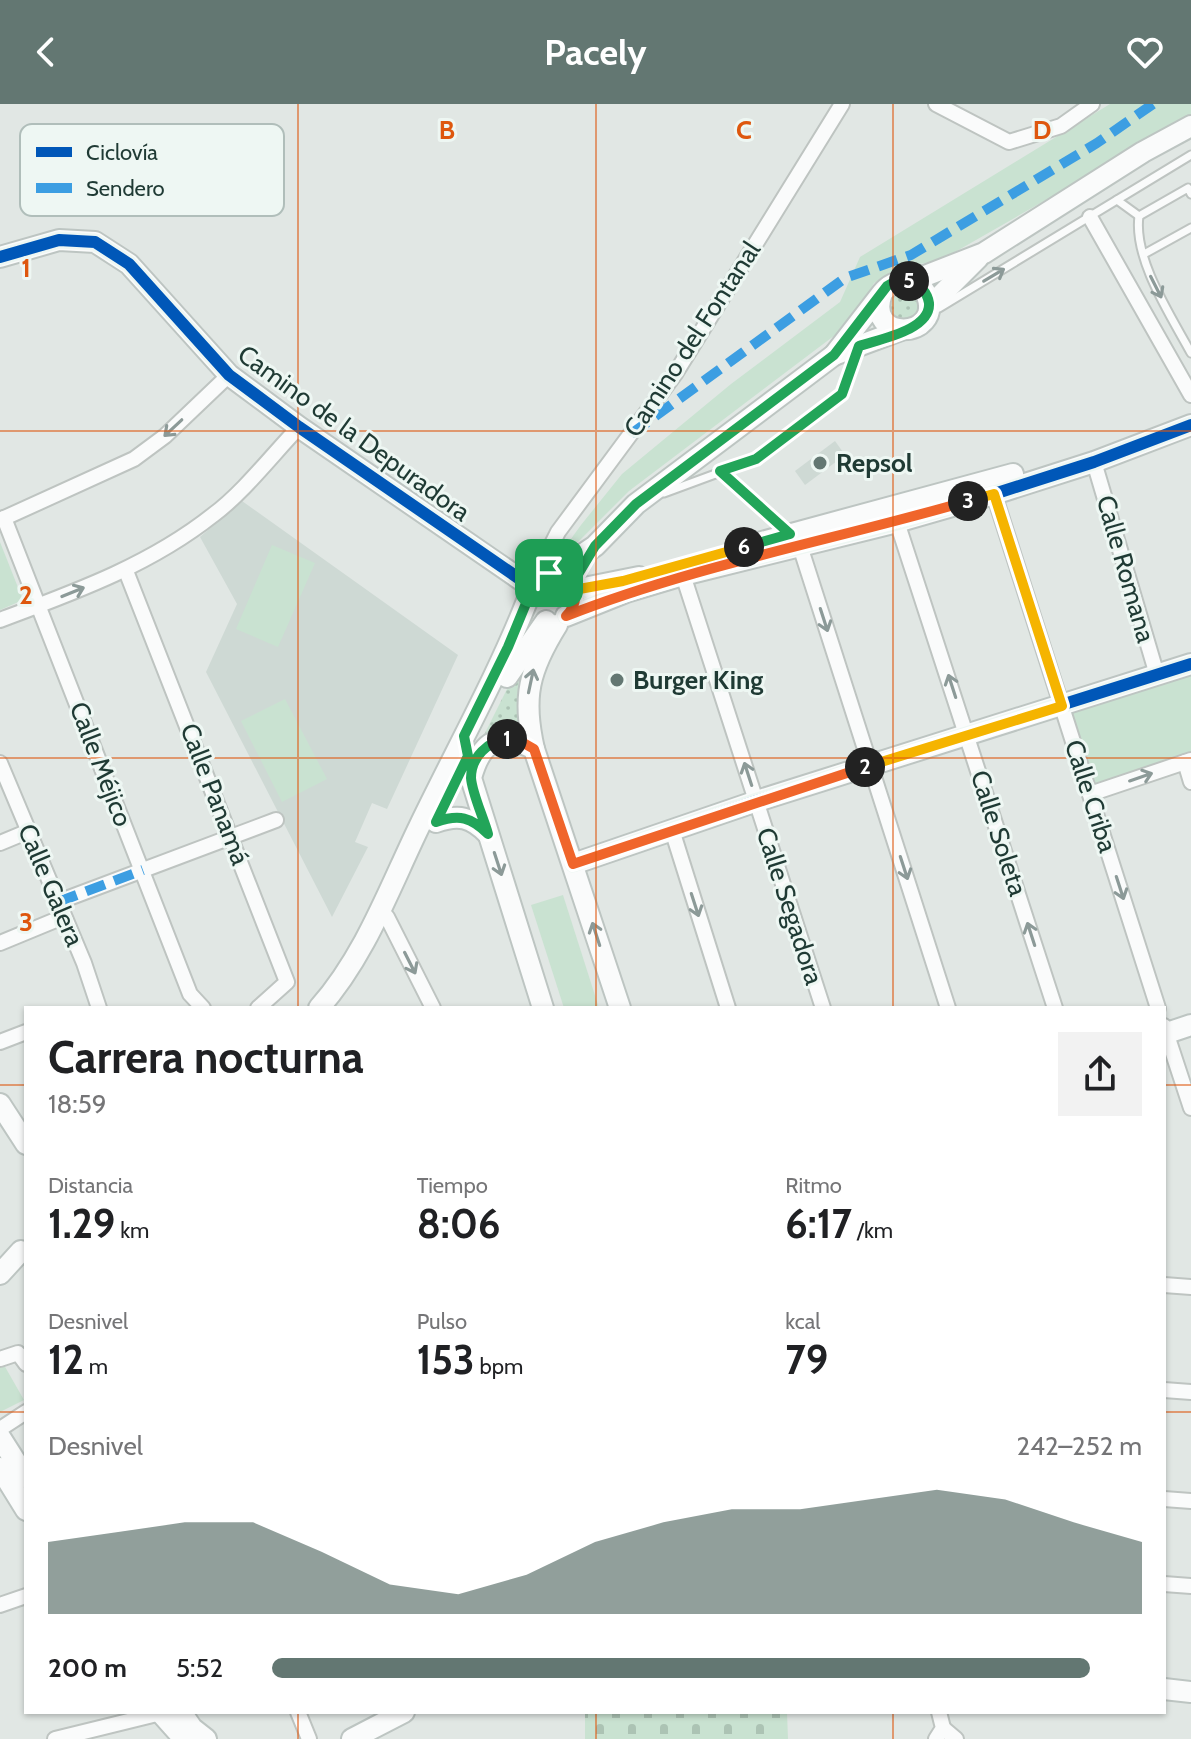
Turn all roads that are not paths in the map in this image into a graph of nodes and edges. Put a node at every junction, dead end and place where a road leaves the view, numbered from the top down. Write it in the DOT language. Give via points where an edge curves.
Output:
graph roads {
  1 [pos="842,104"];
  2 [pos="936,104"];
  3 [pos="1092,104"];
  4 [pos="1191,126"];
  5 [pos="1191,155"];
  6 [pos="1191,194"];
  7 [pos="1117,200"];
  8 [pos="1139,216"];
  9 [pos="1090,217"];
  10 [pos="1191,228"];
  11 [pos="984,253"];
  12 [pos="1144,254"];
  13 [pos="0,257"];
  14 [pos="912,281"];
  15 [pos="882,293"];
  16 [pos="928,311"];
  17 [pos="901,330"];
  18 [pos="859,346"];
  19 [pos="1191,353"];
  20 [pos="834,355"];
  21 [pos="229,375"];
  22 [pos="1191,395"];
  23 [pos="1191,415"];
  24 [pos="1191,425"];
  25 [pos="299,427"];
  26 [pos="1094,462"];
  27 [pos="720,471"];
  28 [pos="994,494"];
  29 [pos="636,504"];
  30 [pos="2,519"];
  31 [pos="897,522"];
  32 [pos="795,540"];
  33 [pos="126,571"];
  34 [pos="683,575"];
  35 [pos="562,580"];
  36 [pos="528,593"];
  37 [pos="39,606"];
  38 [pos="558,619"];
  39 [pos="0,620"];
  40 [pos="1191,664"];
  41 [pos="1157,675"];
  42 [pos="1062,706"];
  43 [pos="968,735"];
  44 [pos="466,746"];
  45 [pos="534,749"];
  46 [pos="1188,761"];
  47 [pos="0,763"];
  48 [pos="871,765"];
  49 [pos="471,778"];
  50 [pos="1191,782"];
  51 [pos="1090,794"];
  52 [pos="757,801"];
  53 [pos="276,820"];
  54 [pos="436,822"];
  55 [pos="672,830"];
  56 [pos="29,831"];
  57 [pos="488,834"];
  58 [pos="232,836"];
  59 [pos="0,843"];
  60 [pos="573,864"];
  61 [pos="143,870"];
  62 [pos="60,910"];
  63 [pos="387,917"];
  64 [pos="369,935"];
  65 [pos="0,943"];
  66 [pos="93,1006"];
  67 [pos="201,1006"];
  68 [pos="260,1006"];
  69 [pos="324,1006"];
  70 [pos="432,1006"];
  71 [pos="542,1006"];
  72 [pos="619,1006"];
  73 [pos="727,1006"];
  74 [pos="822,1006"];
  75 [pos="947,1006"];
  76 [pos="1054,1006"];
  77 [pos="1157,1006"];
  78 [pos="1191,1025"];
  79 [pos="1166,1031"];
  80 [pos="24,1033"];
  81 [pos="1166,1034"];
  82 [pos="0,1042"];
  83 [pos="0,1104"];
  84 [pos="1191,1108"];
  85 [pos="24,1136"];
  86 [pos="24,1249"];
  87 [pos="0,1263"];
  88 [pos="0,1274"];
  89 [pos="1166,1285"];
  90 [pos="1191,1287"];
  91 [pos="0,1359"];
  92 [pos="24,1361"];
  93 [pos="1166,1390"];
  94 [pos="1191,1392"];
  95 [pos="24,1413"];
  96 [pos="0,1429"];
  97 [pos="0,1437"];
  98 [pos="0,1468"];
  99 [pos="24,1475"];
  100 [pos="1166,1499"];
  101 [pos="1191,1501"];
  102 [pos="24,1507"];
  103 [pos="1166,1584"];
  104 [pos="1191,1586"];
  105 [pos="24,1597"];
  106 [pos="0,1605"];
  107 [pos="1166,1689"];
  108 [pos="1191,1692"];
  109 [pos="153,1714"];
  110 [pos="163,1714"];
  111 [pos="182,1714"];
  112 [pos="299,1714"];
  113 [pos="400,1714"];
  114 [pos="940,1733"];
  115 [pos="55,1739"];
  116 [pos="184,1739"];
  117 [pos="206,1739"];
  118 [pos="309,1739"];
  119 [pos="352,1739"];
  120 [pos="956,1739"];
  1 -- 35 [label="street, Camino del Fontanal" via="675,374 558,532 546,556"];
  2 -- 3 [label="street" via="1009,142 1061,126"];
  4 -- 11 [label="street"];
  5 -- 7 [label="lane"];
  6 -- 8 [label="lane" via="1188,188"];
  7 -- 8 [label="lane"];
  7 -- 9 [label="lane"];
  8 -- 12 [label="lane"];
  16 -- 9 [label="lane, one-way"];
  9 -- 22 [label="street"];
  10 -- 12 [label="lane"];
  11 -- 14 [label="street"];
  11 -- 16 [label="street"];
  12 -- 19 [label="lane, one-way"];
  13 -- 21 [label="street, Camino de la Depuradora" via="59,240 95,242 129,264"];
  14 -- 15 [label="street" via="894,282"];
  14 -- 16 [label="street" via="925,291"];
  15 -- 17 [label="street" via="881,317"];
  15 -- 20 [label="street"];
  16 -- 17 [label="street" via="917,327"];
  17 -- 18 [label="street"];
  18 -- 20 [label="street"];
  18 -- 27 [label="lane" via="842,394 756,459"];
  20 -- 29 [label="street"];
  21 -- 25 [label="street, Camino de la Depuradora"];
  21 -- 30 [label="street, one-way" via="134,459"];
  23 -- 32 [label="street" via="1091,451"];
  24 -- 26 [label="street"];
  25 -- 33 [label="street" via="216,513"];
  25 -- 36 [label="street, Camino de la Depuradora"];
  26 -- 28 [label="street"];
  26 -- 41 [label="street, Calle Romana"];
  27 -- 29 [label="lane"];
  27 -- 32 [label="lane"];
  28 -- 31 [label="street"];
  28 -- 42 [label="street, Calle Criba"];
  29 -- 35 [label="street"];
  30 -- 37 [label="street, Calle Méjico"];
  31 -- 32 [label="street"];
  43 -- 31 [label="street, Calle Soleta, one-way"];
  32 -- 34 [label="street"];
  32 -- 35 [label="street" via="623,581"];
  32 -- 48 [label="street, one-way"];
  37 -- 33 [label="street, one-way"];
  33 -- 58 [label="street, Calle Panamá"];
  34 -- 38 [label="street"];
  52 -- 34 [label="street, Calle Segadora, one-way"];
  35 -- 36 [label="street" via="541,575"];
  35 -- 38 [label="street" via="574,604"];
  36 -- 38 [label="street" via="533,614"];
  36 -- 44 [label="street"];
  37 -- 39 [label="street"];
  37 -- 61 [label="street, Calle Méjico"];
  38 -- 44 [label="street" via="520,655"];
  45 -- 38 [label="street, one-way" via="528,723 530,678"];
  40 -- 41 [label="street"];
  41 -- 42 [label="street"];
  42 -- 43 [label="street"];
  42 -- 51 [label="street, Calle Criba"];
  43 -- 48 [label="street"];
  76 -- 43 [label="street, Calle Soleta, one-way"];
  44 -- 49 [label="street"];
  44 -- 54 [label="street"];
  44 -- 64 [label="street"];
  45 -- 49 [label="street" via="520,741 496,741 484,747"];
  45 -- 60 [label="street"];
  46 -- 50 [label="street"];
  51 -- 46 [label="street, one-way"];
  47 -- 56 [label="street, Calle Galera"];
  48 -- 52 [label="street"];
  48 -- 75 [label="street, one-way"];
  49 -- 57 [label="street"];
  51 -- 77 [label="street, Calle Criba, one-way"];
  52 -- 55 [label="street"];
  52 -- 74 [label="street, Calle Segadora"];
  53 -- 58 [label="street"];
  54 -- 57 [label="street" via="462,816"];
  54 -- 63 [label="street"];
  55 -- 60 [label="street"];
  55 -- 73 [label="street, one-way"];
  56 -- 59 [label="street"];
  56 -- 62 [label="street, Calle Galera"];
  57 -- 71 [label="street, one-way"];
  58 -- 61 [label="street"];
  58 -- 68 [label="street, Calle Panamá" via="287,982"];
  72 -- 60 [label="street, one-way"];
  61 -- 62 [label="street"];
  61 -- 67 [label="street, Calle Méjico" via="190,994"];
  62 -- 65 [label="street"];
  62 -- 66 [label="street, Calle Galera" via="84,963"];
  63 -- 64 [label="street"];
  63 -- 70 [label="street, one-way"];
  64 -- 69 [label="street"];
  78 -- 79 [label="street"];
  80 -- 82 [label="street"];
  81 -- 84 [label="street"];
  83 -- 85 [label="street"];
  86 -- 87 [label="street"];
  86 -- 88 [label="street"];
  89 -- 90 [label="street"];
  91 -- 92 [label="street" via="18,1353"];
  93 -- 94 [label="street"];
  95 -- 96 [label="street"];
  97 -- 99 [label="street"];
  98 -- 102 [label="street"];
  100 -- 101 [label="street"];
  103 -- 104 [label="street"];
  105 -- 106 [label="street"];
  107 -- 108 [label="street"];
  109 -- 115 [label="street"];
  110 -- 116 [label="street"];
  111 -- 117 [label="street"];
  112 -- 118 [label="street"];
  113 -- 119 [label="street"];
  114 -- 120 [label="street"];
}
